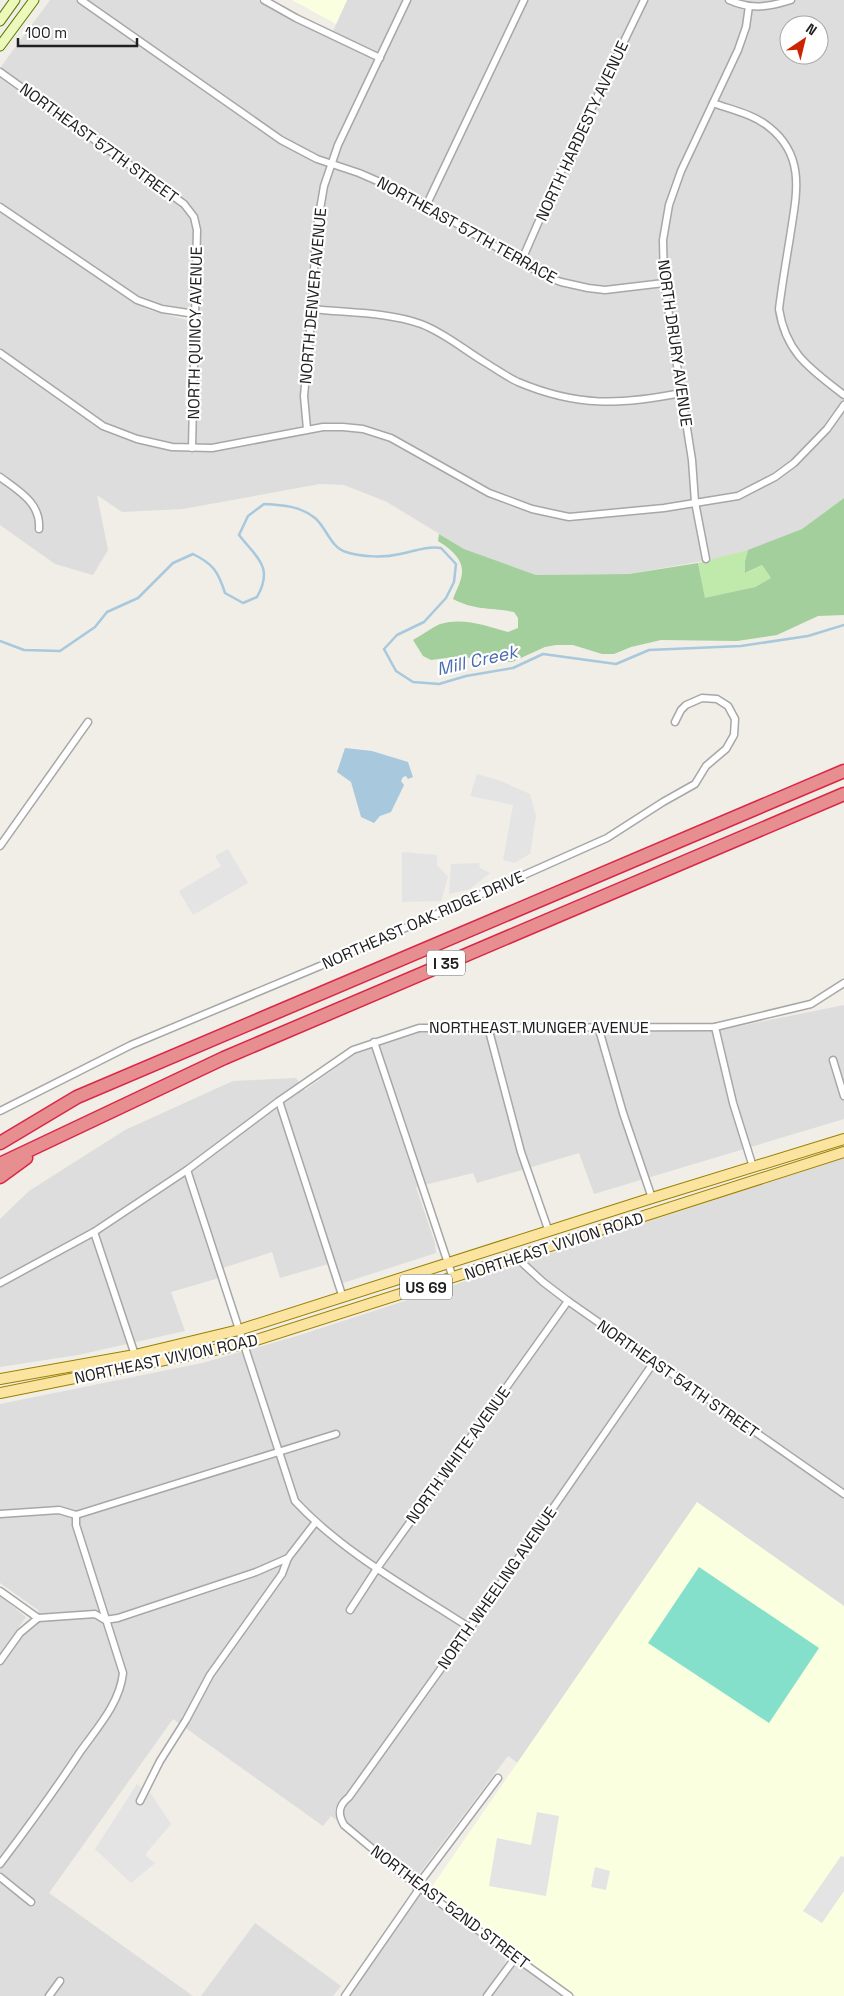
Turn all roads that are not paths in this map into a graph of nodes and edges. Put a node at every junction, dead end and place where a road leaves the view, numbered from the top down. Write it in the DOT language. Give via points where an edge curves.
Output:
graph roads {
  1 [pos="15,0"];
  2 [pos="34,0"];
  3 [pos="81,0"];
  4 [pos="264,0"];
  5 [pos="407,0"];
  6 [pos="524,0"];
  7 [pos="644,0"];
  8 [pos="729,0"];
  9 [pos="791,0"];
  10 [pos="749,6"];
  11 [pos="0,21"];
  12 [pos="0,46"];
  13 [pos="380,58"];
  14 [pos="0,72"];
  15 [pos="713,103"];
  16 [pos="330,165"];
  17 [pos="426,206"];
  18 [pos="0,207"];
  19 [pos="194,217"];
  20 [pos="521,262"];
  21 [pos="664,283"];
  22 [pos="312,310"];
  23 [pos="195,314"];
  24 [pos="0,354"];
  25 [pos="681,393"];
  26 [pos="844,395"];
  27 [pos="844,405"];
  28 [pos="307,429"];
  29 [pos="192,448"];
  30 [pos="0,477"];
  31 [pos="696,502"];
  32 [pos="39,529"];
  33 [pos="706,559"];
  34 [pos="88,722"];
  35 [pos="675,722"];
  36 [pos="844,770"];
  37 [pos="844,794"];
  38 [pos="0,846"];
  39 [pos="844,983"];
  40 [pos="598,1026"];
  41 [pos="715,1027"];
  42 [pos="488,1028"];
  43 [pos="374,1042"];
  44 [pos="833,1060"];
  45 [pos="844,1096"];
  46 [pos="279,1101"];
  47 [pos="0,1111"];
  48 [pos="844,1139"];
  49 [pos="51,1140"];
  50 [pos="0,1143"];
  51 [pos="844,1152"];
  52 [pos="0,1164"];
  53 [pos="753,1167"];
  54 [pos="187,1170"];
  55 [pos="0,1177"];
  56 [pos="652,1198"];
  57 [pos="94,1232"];
  58 [pos="549,1232"];
  59 [pos="517,1258"];
  60 [pos="448,1263"];
  61 [pos="454,1278"];
  62 [pos="0,1284"];
  63 [pos="343,1298"];
  64 [pos="568,1301"];
  65 [pos="239,1330"];
  66 [pos="244,1344"];
  67 [pos="135,1355"];
  68 [pos="654,1362"];
  69 [pos="0,1379"];
  70 [pos="0,1393"];
  71 [pos="336,1434"];
  72 [pos="279,1451"];
  73 [pos="844,1494"];
  74 [pos="0,1514"];
  75 [pos="76,1514"];
  76 [pos="315,1522"];
  77 [pos="288,1558"];
  78 [pos="378,1568"];
  79 [pos="0,1591"];
  80 [pos="350,1610"];
  81 [pos="38,1618"];
  82 [pos="105,1620"];
  83 [pos="470,1628"];
  84 [pos="0,1661"];
  85 [pos="498,1778"];
  86 [pos="140,1801"];
  87 [pos="340,1812"];
  88 [pos="0,1864"];
  89 [pos="0,1877"];
  90 [pos="417,1886"];
  91 [pos="31,1902"];
  92 [pos="516,1957"];
  93 [pos="60,1980"];
  94 [pos="49,1996"];
  95 [pos="346,1996"];
  96 [pos="487,1996"];
  97 [pos="568,1996"];
  1 -- 11 [label="main road"];
  2 -- 12 [label="main road"];
  3 -- 16 [label="street, NORTHEAST 57TH TERRACE" via="281,140"];
  4 -- 13 [label="street"];
  5 -- 13 [label="street, NORTH DENVER AVENUE"];
  6 -- 17 [label="street"];
  7 -- 20 [label="street, NORTH HARDESTY AVENUE"];
  8 -- 10 [label="street"];
  9 -- 10 [label="street" via="770,7"];
  10 -- 15 [label="street, NORTH DRURY AVENUE" via="742,39"];
  13 -- 16 [label="street, NORTH DENVER AVENUE"];
  14 -- 19 [label="street, NORTHEAST 57TH STREET" via="184,204"];
  15 -- 21 [label="street, NORTH DRURY AVENUE" via="680,171 669,205 663,240"];
  15 -- 26 [label="street" via="759,120 777,134 790,152 797,185 780,320 785,336 798,355"];
  16 -- 17 [label="street, NORTHEAST 57TH TERRACE" via="390,186"];
  16 -- 22 [label="street, NORTH DENVER AVENUE" via="316,233"];
  17 -- 20 [label="street, NORTHEAST 57TH TERRACE"];
  18 -- 23 [label="street" via="137,300 162,310"];
  19 -- 23 [label="street, NORTH QUINCY AVENUE" via="197,230"];
  20 -- 21 [label="street, NORTHEAST 57TH TERRACE" via="545,276 588,288 618,289"];
  21 -- 25 [label="street, NORTH DRURY AVENUE"];
  22 -- 25 [label="street" via="391,317 422,324 517,381 567,397 596,403 627,402"];
  22 -- 28 [label="street, NORTH DENVER AVENUE" via="304,396"];
  23 -- 29 [label="street, NORTH QUINCY AVENUE"];
  24 -- 29 [label="street" via="103,426 150,443"];
  25 -- 31 [label="street, NORTH DRURY AVENUE"];
  27 -- 31 [label="street" via="811,446 774,476 738,496"];
  28 -- 29 [label="street" via="219,447"];
  28 -- 31 [label="street" via="343,427 382,435 489,493 569,517"];
  30 -- 32 [label="street" via="31,502 38,515"];
  31 -- 33 [label="street, NORTH DRURY AVENUE"];
  34 -- 38 [label="street"];
  35 -- 47 [label="street, NORTHEAST OAK RIDGE DRIVE" via="686,705 702,698 717,699 728,706 735,719 734,735 726,749 706,766 695,784 607,838 320,966 132,1045"];
  36 -- 50 [label="highway, I 35" via="78,1097"];
  37 -- 49 [label="highway, I 35" via="224,1058"];
  39 -- 41 [label="street, NORTHEAST MUNGER AVENUE" via="811,1004"];
  40 -- 41 [label="street, NORTHEAST MUNGER AVENUE"];
  40 -- 42 [label="street, NORTHEAST MUNGER AVENUE"];
  40 -- 56 [label="street"];
  41 -- 53 [label="street"];
  42 -- 43 [label="street, NORTHEAST MUNGER AVENUE" via="419,1028"];
  42 -- 58 [label="street" via="521,1152"];
  43 -- 46 [label="street, NORTHEAST MUNGER AVENUE" via="353,1050"];
  43 -- 60 [label="street"];
  44 -- 45 [label="street"];
  46 -- 54 [label="street, NORTHEAST MUNGER AVENUE"];
  46 -- 63 [label="street"];
  48 -- 53 [label="main road, NORTHEAST VIVION ROAD / US 69"];
  49 -- 52 [label="highway, I 35"];
  49 -- 55 [label="highway"];
  51 -- 59 [label="main road, NORTHEAST VIVION ROAD / US 69"];
  53 -- 56 [label="main road, NORTHEAST VIVION ROAD / US 69"];
  54 -- 57 [label="street, NORTHEAST MUNGER AVENUE"];
  54 -- 65 [label="street"];
  56 -- 58 [label="main road, NORTHEAST VIVION ROAD / US 69"];
  57 -- 62 [label="street, NORTHEAST MUNGER AVENUE"];
  57 -- 67 [label="street"];
  58 -- 60 [label="main road, NORTHEAST VIVION ROAD / US 69"];
  59 -- 61 [label="main road, NORTHEAST VIVION ROAD / US 69"];
  59 -- 64 [label="street, NORTHEAST 54TH STREET"];
  60 -- 61 [label="street"];
  60 -- 63 [label="main road, NORTHEAST VIVION ROAD / US 69"];
  61 -- 66 [label="main road, NORTHEAST VIVION ROAD / US 69"];
  63 -- 65 [label="main road, NORTHEAST VIVION ROAD / US 69"];
  64 -- 68 [label="street, NORTHEAST 54TH STREET"];
  64 -- 78 [label="street, NORTH WHITE AVENUE"];
  65 -- 66 [label="street"];
  65 -- 67 [label="main road, NORTHEAST VIVION ROAD / US 69"];
  66 -- 70 [label="main road, NORTHEAST VIVION ROAD / US 69"];
  66 -- 72 [label="street"];
  67 -- 69 [label="main road, NORTHEAST VIVION ROAD / US 69"];
  68 -- 73 [label="street, NORTHEAST 54TH STREET"];
  68 -- 83 [label="street, NORTH WHEELING AVENUE"];
  71 -- 72 [label="street"];
  72 -- 75 [label="street"];
  72 -- 76 [label="street" via="295,1501"];
  74 -- 75 [label="street" via="59,1510"];
  75 -- 82 [label="street" via="76,1525"];
  76 -- 77 [label="street"];
  76 -- 78 [label="street"];
  77 -- 82 [label="street" via="256,1572"];
  77 -- 86 [label="street" via="282,1574 210,1675"];
  78 -- 80 [label="street, NORTH WHITE AVENUE"];
  78 -- 83 [label="street"];
  79 -- 81 [label="street"];
  81 -- 82 [label="street" via="95,1614"];
  81 -- 84 [label="street" via="20,1633"];
  82 -- 88 [label="street" via="122,1673 114,1704"];
  83 -- 87 [label="street, NORTH WHEELING AVENUE" via="341,1805"];
  85 -- 90 [label="street"];
  87 -- 90 [label="street, NORTHEAST 52ND STREET" via="344,1825"];
  89 -- 91 [label="street"];
  90 -- 92 [label="street, NORTHEAST 52ND STREET"];
  90 -- 95 [label="street" via="417,1892"];
  92 -- 96 [label="street"];
  92 -- 97 [label="street, NORTHEAST 52ND STREET"];
  93 -- 94 [label="street"];
}
